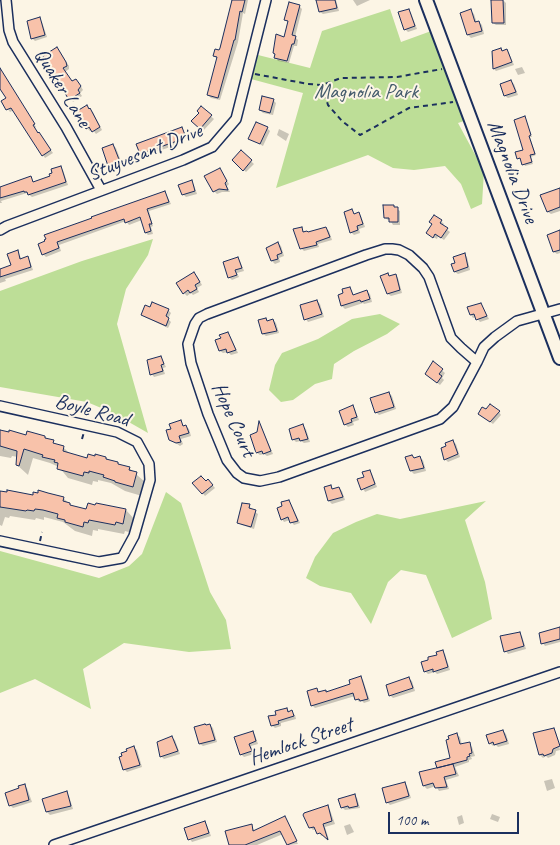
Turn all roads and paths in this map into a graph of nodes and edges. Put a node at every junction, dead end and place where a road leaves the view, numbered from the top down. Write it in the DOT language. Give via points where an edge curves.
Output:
graph roads {
  1 [pos="6,0"];
  2 [pos="266,0"];
  3 [pos="426,0"];
  4 [pos="451,67"];
  5 [pos="248,73"];
  6 [pos="322,85"];
  7 [pos="464,100"];
  8 [pos="101,190"];
  9 [pos="0,230"];
  10 [pos="560,309"];
  11 [pos="544,314"];
  12 [pos="560,358"];
  13 [pos="477,362"];
  14 [pos="0,406"];
  15 [pos="0,542"];
  16 [pos="560,672"];
  17 [pos="54,845"];
  1 -- 8 [label="street, Quaker Lane" via="13,42 66,126"];
  2 -- 5 [label="street, Stuyvesant Drive"];
  3 -- 4 [label="street, Magnolia Drive"];
  4 -- 6 [label="path" via="397,77 341,78"];
  4 -- 7 [label="street, Magnolia Drive"];
  5 -- 6 [label="path"];
  5 -- 8 [label="street, Stuyvesant Drive" via="236,119 212,146"];
  6 -- 7 [label="path" via="328,105 360,135 409,108"];
  7 -- 11 [label="street, Magnolia Drive"];
  8 -- 9 [label="street, Stuyvesant Drive"];
  10 -- 11 [label="street, Hope Court"];
  11 -- 12 [label="street, Magnolia Drive"];
  11 -- 13 [label="street, Hope Court" via="517,321 503,330 484,347"];
  13 -- 13 [label="street, Hope Court" via="451,338 423,268 399,250 384,249 207,314 195,324 188,344 208,414 230,465 244,478 252,480 269,480 430,423 448,413"];
  14 -- 15 [label="street, Boyle Road" via="117,432 136,442 149,464 150,480 134,536 122,558 99,562"];
  16 -- 17 [label="street, Hemlock Street"];
}
